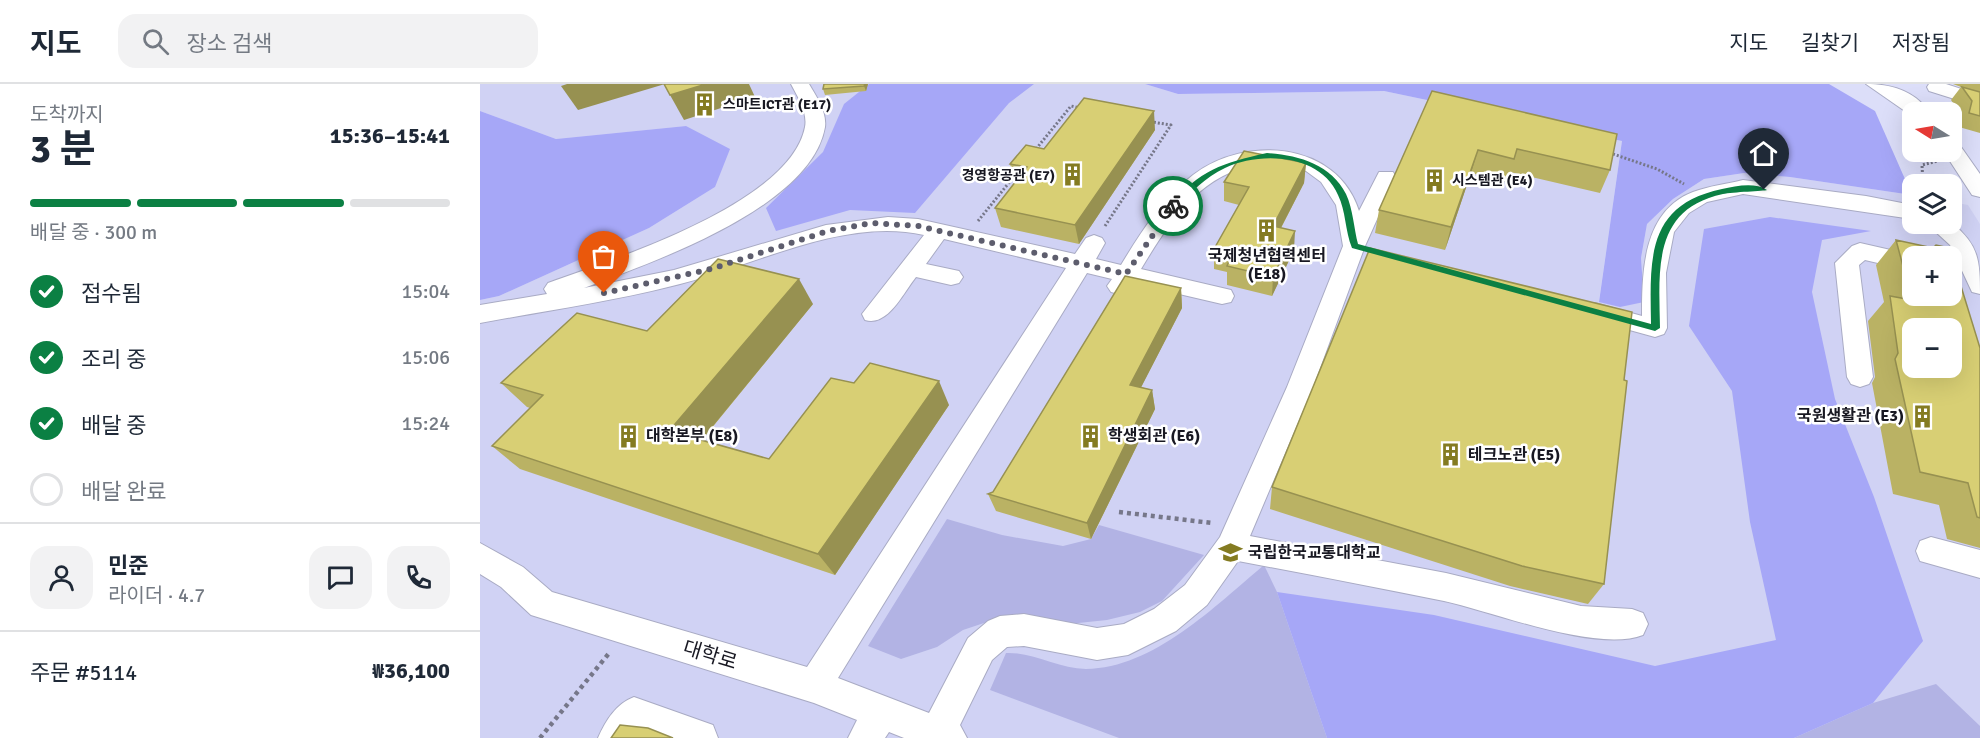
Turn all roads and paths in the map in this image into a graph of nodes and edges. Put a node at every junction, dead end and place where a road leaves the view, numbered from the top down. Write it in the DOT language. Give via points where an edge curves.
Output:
graph roads {
  1 [pos="800,84"];
  2 [pos="1875,84"];
  3 [pos="1936,85"];
  4 [pos="1980,101"];
  5 [pos="1907,102"];
  6 [pos="1932,102"];
  7 [pos="1082,108"];
  8 [pos="1149,121"];
  9 [pos="1613,154"];
  10 [pos="1031,156"];
  11 [pos="1929,162"];
  12 [pos="1954,162"];
  13 [pos="1024,164"];
  14 [pos="1008,170"];
  15 [pos="1018,172"];
  16 [pos="1922,174"];
  17 [pos="1386,177"];
  18 [pos="1690,188"];
  19 [pos="1980,190"];
  20 [pos="1902,210"];
  21 [pos="972,229"];
  22 [pos="939,231"];
  23 [pos="1950,234"];
  24 [pos="1366,249"];
  25 [pos="1088,253"];
  26 [pos="1902,261"];
  27 [pos="910,268"];
  28 [pos="1126,274"];
  29 [pos="1962,276"];
  30 [pos="951,277"];
  31 [pos="1979,282"];
  32 [pos="1222,296"];
  33 [pos="1108,303"];
  34 [pos="1571,305"];
  35 [pos="508,309"];
  36 [pos="480,314"];
  37 [pos="874,314"];
  38 [pos="1860,377"];
  39 [pos="1119,512"];
  40 [pos="1222,534"];
  41 [pos="1931,551"];
  42 [pos="480,557"];
  43 [pos="1980,564"];
  44 [pos="1632,624"];
  45 [pos="628,631"];
  46 [pos="814,686"];
  47 [pos="874,725"];
  48 [pos="943,736"];
  49 [pos="540,738"];
  50 [pos="616,738"];
  51 [pos="700,738"];
  1 -- 35 [label="street" via="816,125 811,146 769,190 684,240"];
  2 -- 5 [label="street"];
  3 -- 4 [label="street"];
  3 -- 6 [label="street"];
  7 -- 10 [label="path" via="1071,106"];
  8 -- 25 [label="path" via="1171,125"];
  9 -- 18 [label="path" via="1657,169"];
  11 -- 16 [label="path" via="1922,165"];
  12 -- 19 [label="street"];
  13 -- 15 [label="path"];
  14 -- 15 [label="path"];
  15 -- 21 [label="path"];
  17 -- 24 [label="street"];
  20 -- 34 [label="street" via="1743,187 1700,196 1681,208 1663,231 1654,273 1655,328"];
  22 -- 25 [label="street"];
  22 -- 27 [label="street"];
  22 -- 35 [label="street" via="903,224 852,225 674,278"];
  23 -- 31 [label="street" via="1959,241"];
  24 -- 28 [label="street" via="1332,180 1317,166 1284,156 1267,156 1224,165 1203,178 1165,215"];
  24 -- 40 [label="street" via="1300,387"];
  25 -- 28 [label="street"];
  25 -- 46 [label="street"];
  26 -- 38 [label="street" via="1860,251 1847,262"];
  27 -- 30 [label="street"];
  27 -- 37 [label="street"];
  28 -- 32 [label="street"];
  28 -- 33 [label="street"];
  29 -- 31 [label="street"];
  35 -- 36 [label="street"];
  39 -- 40 [label="path"];
  40 -- 44 [label="street" via="1581,621"];
  40 -- 48 [label="street" via="1196,595 1165,620 1128,639 1097,644 1024,630 1000,632 980,649"];
  41 -- 43 [label="street"];
  42 -- 45 [label="street, 대학로" via="512,577 542,604"];
  45 -- 46 [label="street, 대학로"];
  45 -- 49 [label="path"];
  46 -- 47 [label="street, 대학로"];
  47 -- 48 [label="street, 대학로"];
  50 -- 51 [label="street" via="634,714"];
}
